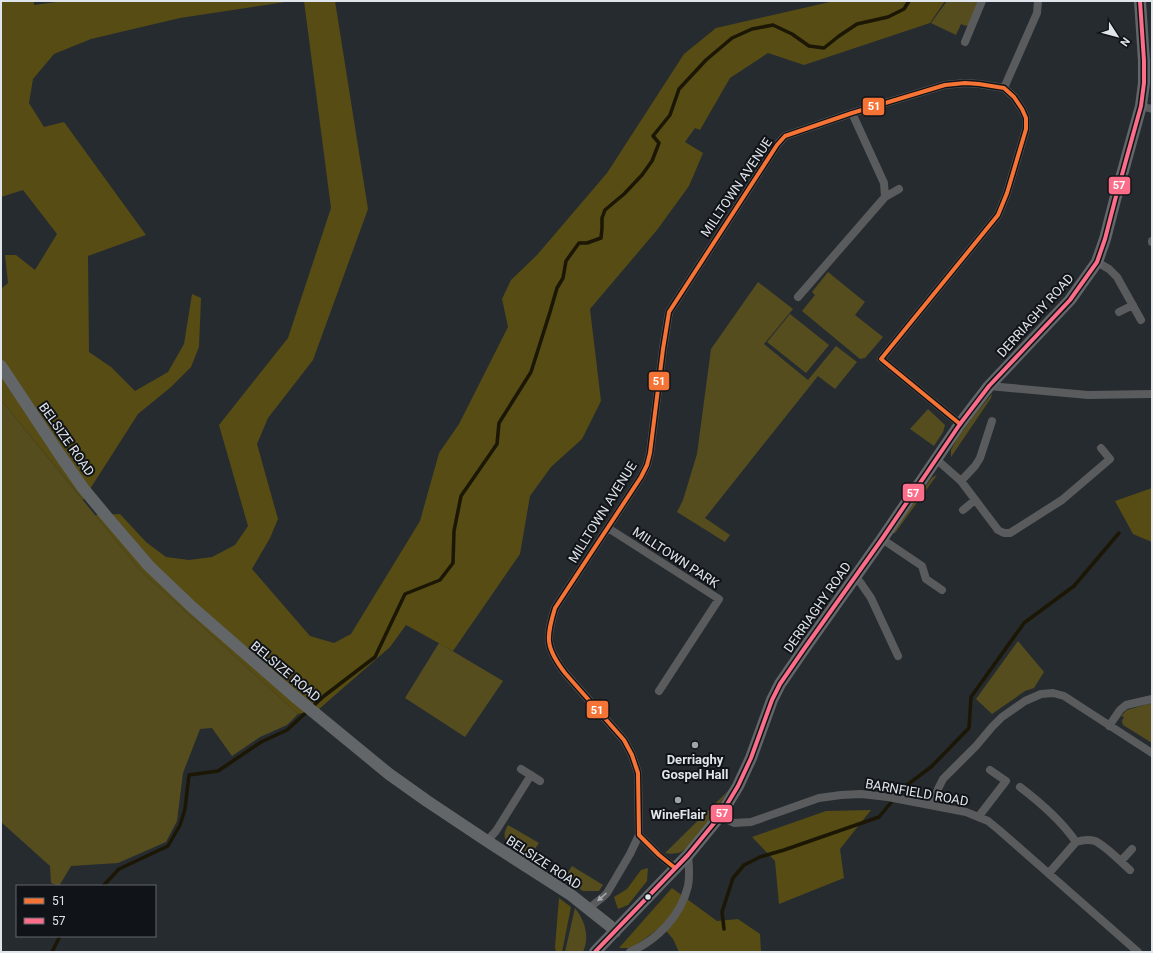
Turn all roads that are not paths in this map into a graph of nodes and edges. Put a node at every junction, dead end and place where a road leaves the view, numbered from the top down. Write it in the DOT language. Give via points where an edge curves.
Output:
graph roads {
  1 [pos="982,1"];
  2 [pos="1038,1"];
  3 [pos="1140,1"];
  4 [pos="964,42"];
  5 [pos="1004,88"];
  6 [pos="1147,108"];
  7 [pos="852,113"];
  8 [pos="898,190"];
  9 [pos="886,197"];
  10 [pos="1097,262"];
  11 [pos="798,297"];
  12 [pos="1133,305"];
  13 [pos="1119,312"];
  14 [pos="1142,320"];
  15 [pos="1,366"];
  16 [pos="989,386"];
  17 [pos="1152,394"];
  18 [pos="992,421"];
  19 [pos="960,424"];
  20 [pos="1101,448"];
  21 [pos="936,459"];
  22 [pos="961,481"];
  23 [pos="975,500"];
  24 [pos="962,510"];
  25 [pos="608,528"];
  26 [pos="882,539"];
  27 [pos="855,577"];
  28 [pos="942,590"];
  29 [pos="898,656"];
  30 [pos="659,691"];
  31 [pos="1152,699"];
  32 [pos="1109,726"];
  33 [pos="1152,753"];
  34 [pos="521,769"];
  35 [pos="990,770"];
  36 [pos="531,775"];
  37 [pos="540,781"];
  38 [pos="1020,788"];
  39 [pos="933,805"];
  40 [pos="720,816"];
  41 [pos="979,816"];
  42 [pos="639,835"];
  43 [pos="487,842"];
  44 [pos="1076,842"];
  45 [pos="1132,848"];
  46 [pos="688,855"];
  47 [pos="1121,861"];
  48 [pos="675,868"];
  49 [pos="1130,870"];
  50 [pos="1049,873"];
  51 [pos="588,909"];
  52 [pos="614,932"];
  53 [pos="595,952"];
  54 [pos="630,952"];
  55 [pos="1138,952"];
  1 -- 4 [label="street"];
  2 -- 5 [label="street" via="1037,13"];
  3 -- 6 [label="street, DERRIAGHY ROAD"];
  5 -- 7 [label="street, MILLTOWN AVENUE" via="979,84 945,85"];
  5 -- 19 [label="street" via="1022,109 1026,118 1026,129 998,216 881,359"];
  6 -- 10 [label="street, DERRIAGHY ROAD" via="1115,200"];
  7 -- 9 [label="street" via="884,183"];
  7 -- 25 [label="street, MILLTOWN AVENUE" via="785,136 669,312 647,465"];
  8 -- 9 [label="street"];
  9 -- 11 [label="street"];
  10 -- 12 [label="street" via="1109,269 1117,278"];
  10 -- 16 [label="street, DERRIAGHY ROAD" via="1070,300"];
  12 -- 13 [label="street"];
  12 -- 14 [label="street"];
  15 -- 43 [label="street, BELSIZE ROAD" via="83,488 149,566 192,607 321,719 389,774"];
  16 -- 17 [label="street" via="1088,395"];
  16 -- 19 [label="street, DERRIAGHY ROAD"];
  18 -- 22 [label="street" via="980,458"];
  19 -- 21 [label="street, DERRIAGHY ROAD"];
  20 -- 23 [label="street" via="1110,459 1062,500 1010,533 998,530"];
  21 -- 22 [label="street"];
  21 -- 26 [label="street, DERRIAGHY ROAD"];
  22 -- 23 [label="street"];
  23 -- 24 [label="street"];
  25 -- 30 [label="street, MILLTOWN PARK" via="719,599"];
  25 -- 42 [label="street, MILLTOWN AVENUE" via="555,608 549,628 549,647 558,664 624,740 632,754 638,773"];
  26 -- 27 [label="street, DERRIAGHY ROAD"];
  26 -- 28 [label="street" via="922,566 926,579"];
  27 -- 29 [label="street" via="870,598"];
  27 -- 40 [label="street, DERRIAGHY ROAD" via="780,684 751,758"];
  31 -- 32 [label="street" via="1126,705"];
  32 -- 33 [label="street"];
  32 -- 39 [label="street" via="1064,696 1053,693 1041,694 1025,701 1002,717 943,779"];
  34 -- 36 [label="street"];
  35 -- 41 [label="street" via="1006,781"];
  36 -- 37 [label="street"];
  36 -- 43 [label="street"];
  38 -- 44 [label="street" via="1038,801"];
  39 -- 40 [label="street, BARNFIELD ROAD" via="888,797 840,794 819,798 751,822 734,822"];
  39 -- 41 [label="street, BARNFIELD ROAD"];
  40 -- 46 [label="street, DERRIAGHY ROAD"];
  41 -- 50 [label="street, BARNFIELD ROAD"];
  42 -- 48 [label="street"];
  42 -- 51 [label="street, MILLTOWN AVENUE, one-way" via="613,884 603,897"];
  43 -- 51 [label="street, BELSIZE ROAD" via="552,882"];
  44 -- 47 [label="street" via="1095,841"];
  44 -- 50 [label="street"];
  45 -- 47 [label="street"];
  46 -- 48 [label="street, DERRIAGHY ROAD"];
  46 -- 54 [label="street" via="688,886 679,910 660,932"];
  47 -- 49 [label="street"];
  48 -- 52 [label="street, DERRIAGHY ROAD"];
  50 -- 55 [label="street, BARNFIELD ROAD"];
  51 -- 52 [label="street, BELSIZE ROAD"];
  52 -- 53 [label="street, DERRIAGHY ROAD"];
}
